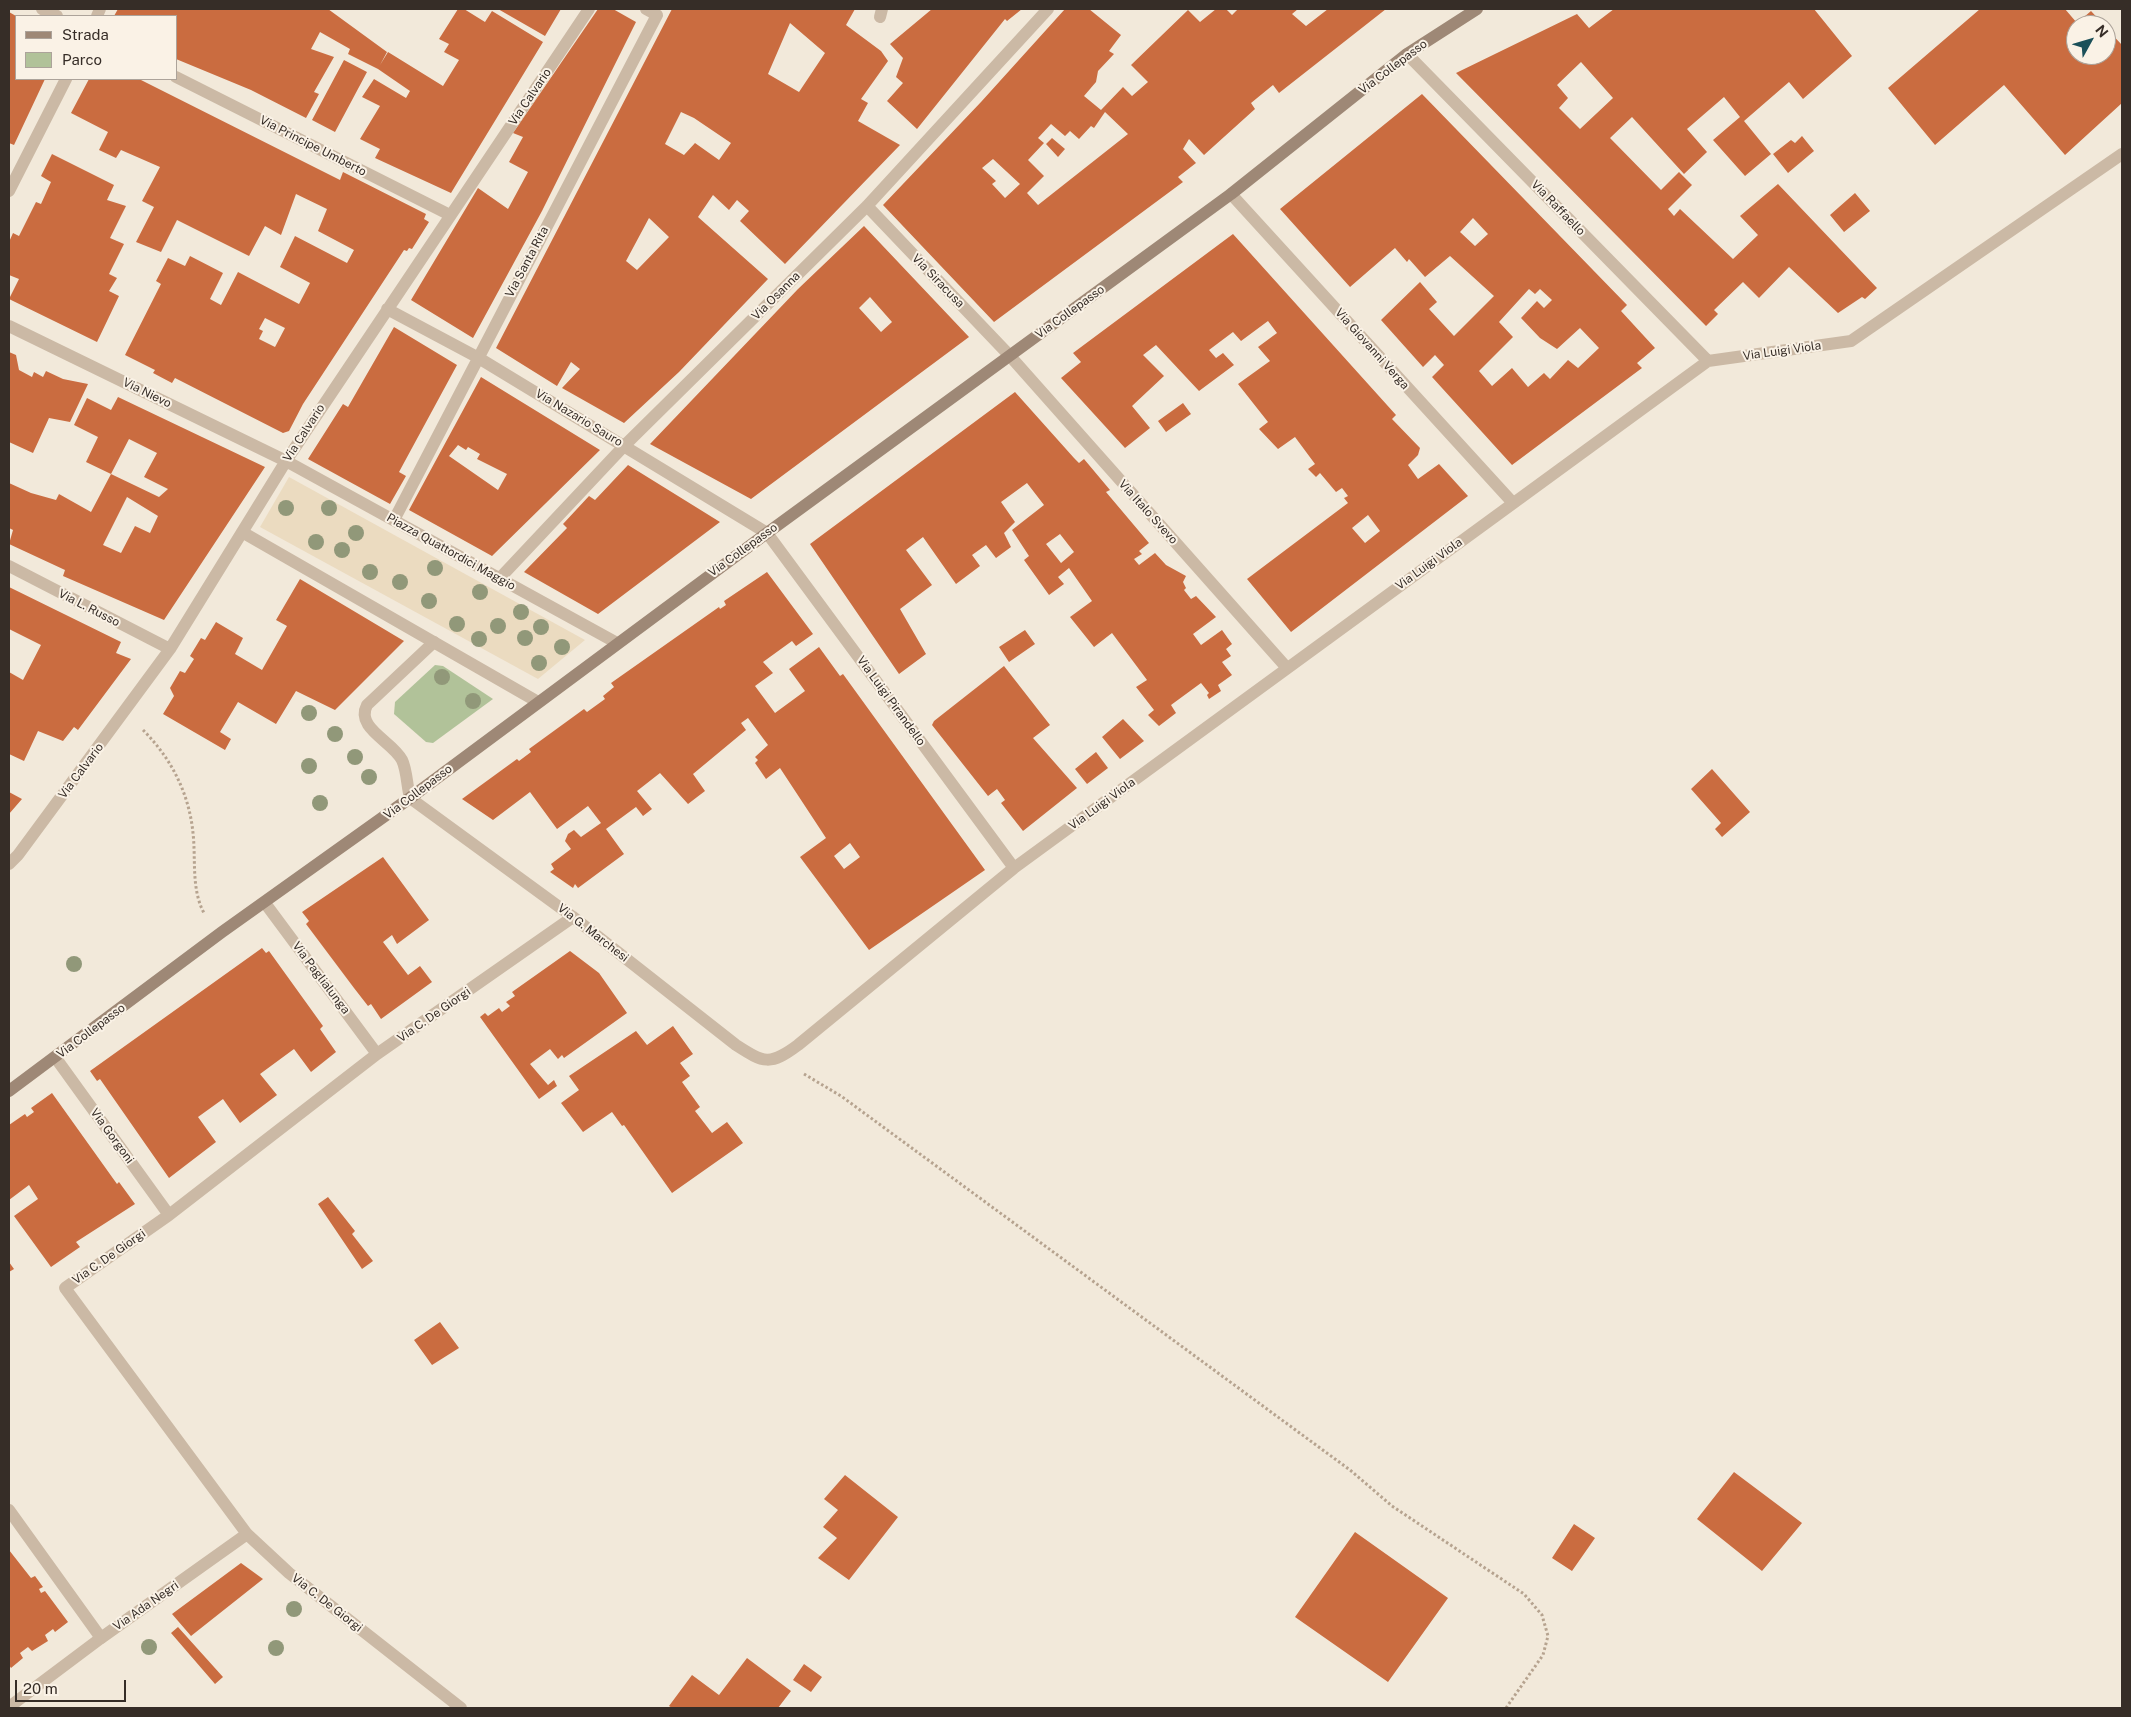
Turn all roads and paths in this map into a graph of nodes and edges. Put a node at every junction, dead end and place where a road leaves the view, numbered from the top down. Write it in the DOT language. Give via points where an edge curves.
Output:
graph roads {
  1 [pos="42,9"];
  2 [pos="589,9"];
  3 [pos="646,9"];
  4 [pos="1048,9"];
  5 [pos="1477,9"];
  6 [pos="54,15"];
  7 [pos="1407,54"];
  8 [pos="178,78"];
  9 [pos="65,80"];
  10 [pos="2122,154"];
  11 [pos="9,192"];
  12 [pos="1231,194"];
  13 [pos="867,206"];
  14 [pos="450,215"];
  15 [pos="388,309"];
  16 [pos="9,326"];
  17 [pos="477,356"];
  18 [pos="1010,356"];
  19 [pos="1708,361"];
  20 [pos="624,446"];
  21 [pos="286,461"];
  22 [pos="1513,503"];
  23 [pos="394,520"];
  24 [pos="242,532"];
  25 [pos="767,533"];
  26 [pos="9,566"];
  27 [pos="499,579"];
  28 [pos="434,642"];
  29 [pos="617,643"];
  30 [pos="170,649"];
  31 [pos="1286,668"];
  32 [pos="538,702"];
  33 [pos="125,711"];
  34 [pos="410,798"];
  35 [pos="12,857"];
  36 [pos="9,868"];
  37 [pos="1014,868"];
  38 [pos="265,903"];
  39 [pos="573,917"];
  40 [pos="222,932"];
  41 [pos="377,1054"];
  42 [pos="55,1057"];
  43 [pos="777,1060"];
  44 [pos="9,1092"];
  45 [pos="169,1215"];
  46 [pos="9,1510"];
  47 [pos="247,1534"];
  48 [pos="101,1638"];
  49 [pos="9,1708"];
  50 [pos="461,1708"];
  51 [pos="1506,1708"];
  1 -- 6 [label="street"];
  2 -- 14 [label="street, Via Calvario"];
  3 -- 17 [label="street, Via Santa Rita" via="657,15"];
  4 -- 13 [label="street, Via Osanna"];
  5 -- 7 [label="street, Via Collepasso"];
  7 -- 12 [label="street, Via Collepasso"];
  7 -- 19 [label="street, Via Raffaello"];
  8 -- 14 [label="street, Via Principe Umberto"];
  9 -- 11 [label="street"];
  10 -- 19 [label="street, Via Luigi Viola" via="1851,341"];
  12 -- 18 [label="street, Via Collepasso"];
  12 -- 22 [label="street, Via Giovanni Verga"];
  13 -- 18 [label="street, Via Siracusa"];
  13 -- 20 [label="street, Via Osanna"];
  14 -- 15 [label="street, Via Calvario"];
  15 -- 17 [label="street, Via Nazario Sauro"];
  15 -- 21 [label="street, Via Calvario"];
  16 -- 21 [label="street, Via Nievo"];
  17 -- 20 [label="street, Via Nazario Sauro"];
  17 -- 23 [label="street, Via Santa Rita"];
  18 -- 25 [label="street, Via Collepasso"];
  18 -- 31 [label="street, Via Italo Svevo"];
  19 -- 22 [label="street, Via Luigi Viola"];
  20 -- 25 [label="street, Via Nazario Sauro"];
  20 -- 27 [label="street, Via Osanna"];
  21 -- 23 [label="street, Piazza Quattordici Maggio"];
  21 -- 24 [label="street, Via Calvario"];
  22 -- 31 [label="street, Via Luigi Viola"];
  23 -- 27 [label="street, Piazza Quattordici Maggio"];
  24 -- 28 [label="street"];
  24 -- 30 [label="street, Via Calvario"];
  25 -- 29 [label="street, Via Collepasso"];
  25 -- 37 [label="street, Via Luigi Pirandello"];
  26 -- 30 [label="street, Via L. Russo"];
  27 -- 29 [label="street, Piazza Quattordici Maggio"];
  28 -- 32 [label="street"];
  28 -- 34 [label="street" via="367,705 364,712 365,721 402,760"];
  29 -- 32 [label="street, Via Collepasso"];
  30 -- 33 [label="street, Via Calvario"];
  31 -- 37 [label="street, Via Luigi Viola"];
  32 -- 34 [label="street, Via Collepasso"];
  33 -- 35 [label="street, Via Calvario"];
  33 -- 40 [label="path" via="153,740 181,783 193,833 193,866 202,912"];
  34 -- 38 [label="street, Via Collepasso"];
  34 -- 39 [label="street, Via G. Marchesi"];
  35 -- 36 [label="street, Via Calvario"];
  37 -- 43 [label="street, Via Luigi Viola"];
  38 -- 40 [label="street, Via Collepasso"];
  38 -- 41 [label="street, Via Paglialunga"];
  39 -- 41 [label="street, Via C. De Giorgi"];
  39 -- 43 [label="street, Via G. Marchesi" via="736,1045 756,1058"];
  40 -- 42 [label="street, Via Collepasso"];
  41 -- 45 [label="street, Via C. De Giorgi"];
  42 -- 44 [label="street, Via Collepasso"];
  42 -- 45 [label="street, Via Gorgoni"];
  43 -- 51 [label="path" via="841,1096 1342,1465 1392,1506 1524,1594 1542,1615 1548,1636 1543,1655"];
  45 -- 47 [label="street, Via C. De Giorgi" via="66,1288"];
  46 -- 48 [label="street, Via Ada Negri"];
  47 -- 48 [label="street, Via Ada Negri"];
  47 -- 50 [label="street, Via C. De Giorgi" via="289,1573"];
  48 -- 49 [label="street"];
}
